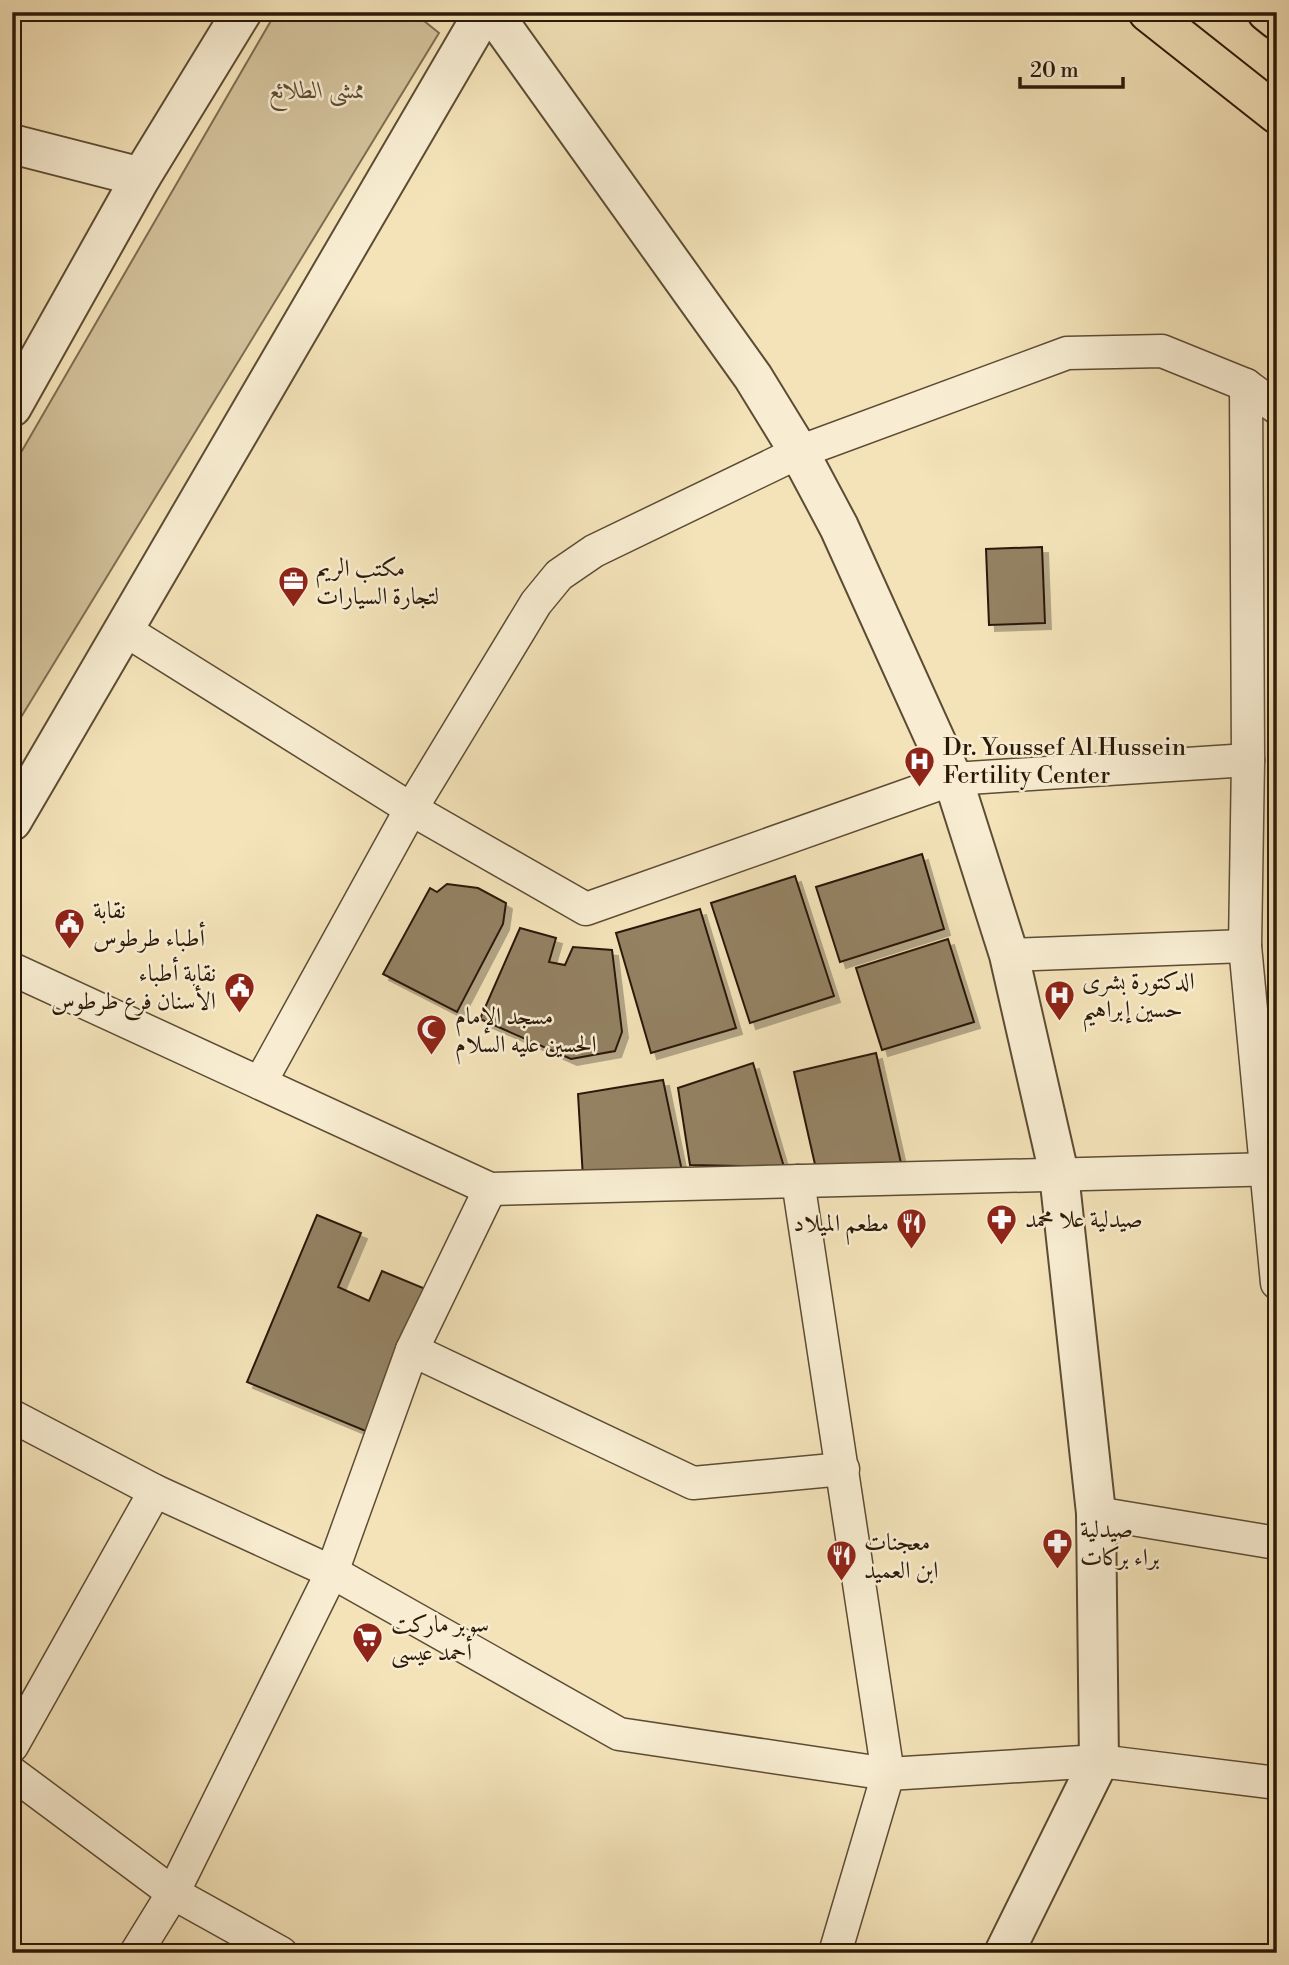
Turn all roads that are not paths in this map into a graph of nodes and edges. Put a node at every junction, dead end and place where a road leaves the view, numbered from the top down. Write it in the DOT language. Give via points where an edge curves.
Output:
graph roads {
  1 [pos="242,12"];
  2 [pos="484,12"];
  3 [pos="492,12"];
  4 [pos="1148,12"];
  5 [pos="1267,12"];
  6 [pos="1277,20"];
  7 [pos="1277,114"];
  8 [pos="12,144"];
  9 [pos="141,177"];
  10 [pos="1246,385"];
  11 [pos="12,407"];
  12 [pos="1277,408"];
  13 [pos="799,452"];
  14 [pos="125,631"];
  15 [pos="1248,760"];
  16 [pos="953,779"];
  17 [pos="411,808"];
  18 [pos="12,821"];
  19 [pos="1245,946"];
  20 [pos="1009,955"];
  21 [pos="12,969"];
  22 [pos="260,1083"];
  23 [pos="1271,1169"];
  24 [pos="1059,1174"];
  25 [pos="798,1181"];
  26 [pos="490,1189"];
  27 [pos="1277,1283"];
  28 [pos="412,1350"];
  29 [pos="12,1416"];
  30 [pos="843,1469"];
  31 [pos="155,1491"];
  32 [pos="1096,1513"];
  33 [pos="1277,1543"];
  34 [pos="332,1572"];
  35 [pos="12,1746"];
  36 [pos="1099,1761"];
  37 [pos="12,1773"];
  38 [pos="888,1774"];
  39 [pos="1277,1783"];
  40 [pos="173,1892"];
  41 [pos="136,1953"];
  42 [pos="281,1953"];
  43 [pos="835,1953"];
  44 [pos="1004,1953"];
  1 -- 9 [label="street"];
  2 -- 14 [label="street"];
  3 -- 13 [label="street" via="753,377"];
  4 -- 7 [label="main road"];
  5 -- 6 [label="main road"];
  8 -- 9 [label="street"];
  9 -- 11 [label="street"];
  10 -- 12 [label="street"];
  10 -- 13 [label="street" via="1162,351 1067,353"];
  10 -- 15 [label="street"];
  13 -- 16 [label="street" via="839,527"];
  13 -- 17 [label="street" via="594,551 559,575 536,603"];
  14 -- 17 [label="street"];
  14 -- 18 [label="street"];
  15 -- 16 [label="street"];
  15 -- 19 [label="street"];
  16 -- 17 [label="street" via="586,909"];
  16 -- 20 [label="street"];
  17 -- 22 [label="street"];
  19 -- 20 [label="street"];
  19 -- 23 [label="street"];
  20 -- 24 [label="street"];
  21 -- 22 [label="street"];
  22 -- 26 [label="street"];
  23 -- 24 [label="street"];
  23 -- 27 [label="street"];
  24 -- 25 [label="street"];
  24 -- 32 [label="street"];
  25 -- 26 [label="street"];
  25 -- 30 [label="street"];
  26 -- 28 [label="street"];
  28 -- 30 [label="street" via="693,1483"];
  28 -- 34 [label="street"];
  29 -- 31 [label="street"];
  30 -- 38 [label="street"];
  31 -- 34 [label="street"];
  31 -- 35 [label="street"];
  32 -- 33 [label="street"];
  32 -- 36 [label="street"];
  34 -- 38 [label="street" via="619,1734"];
  34 -- 40 [label="street"];
  36 -- 38 [label="street"];
  36 -- 39 [label="street"];
  36 -- 44 [label="street"];
  37 -- 40 [label="street"];
  38 -- 43 [label="street"];
  40 -- 41 [label="street"];
  40 -- 42 [label="street"];
}
